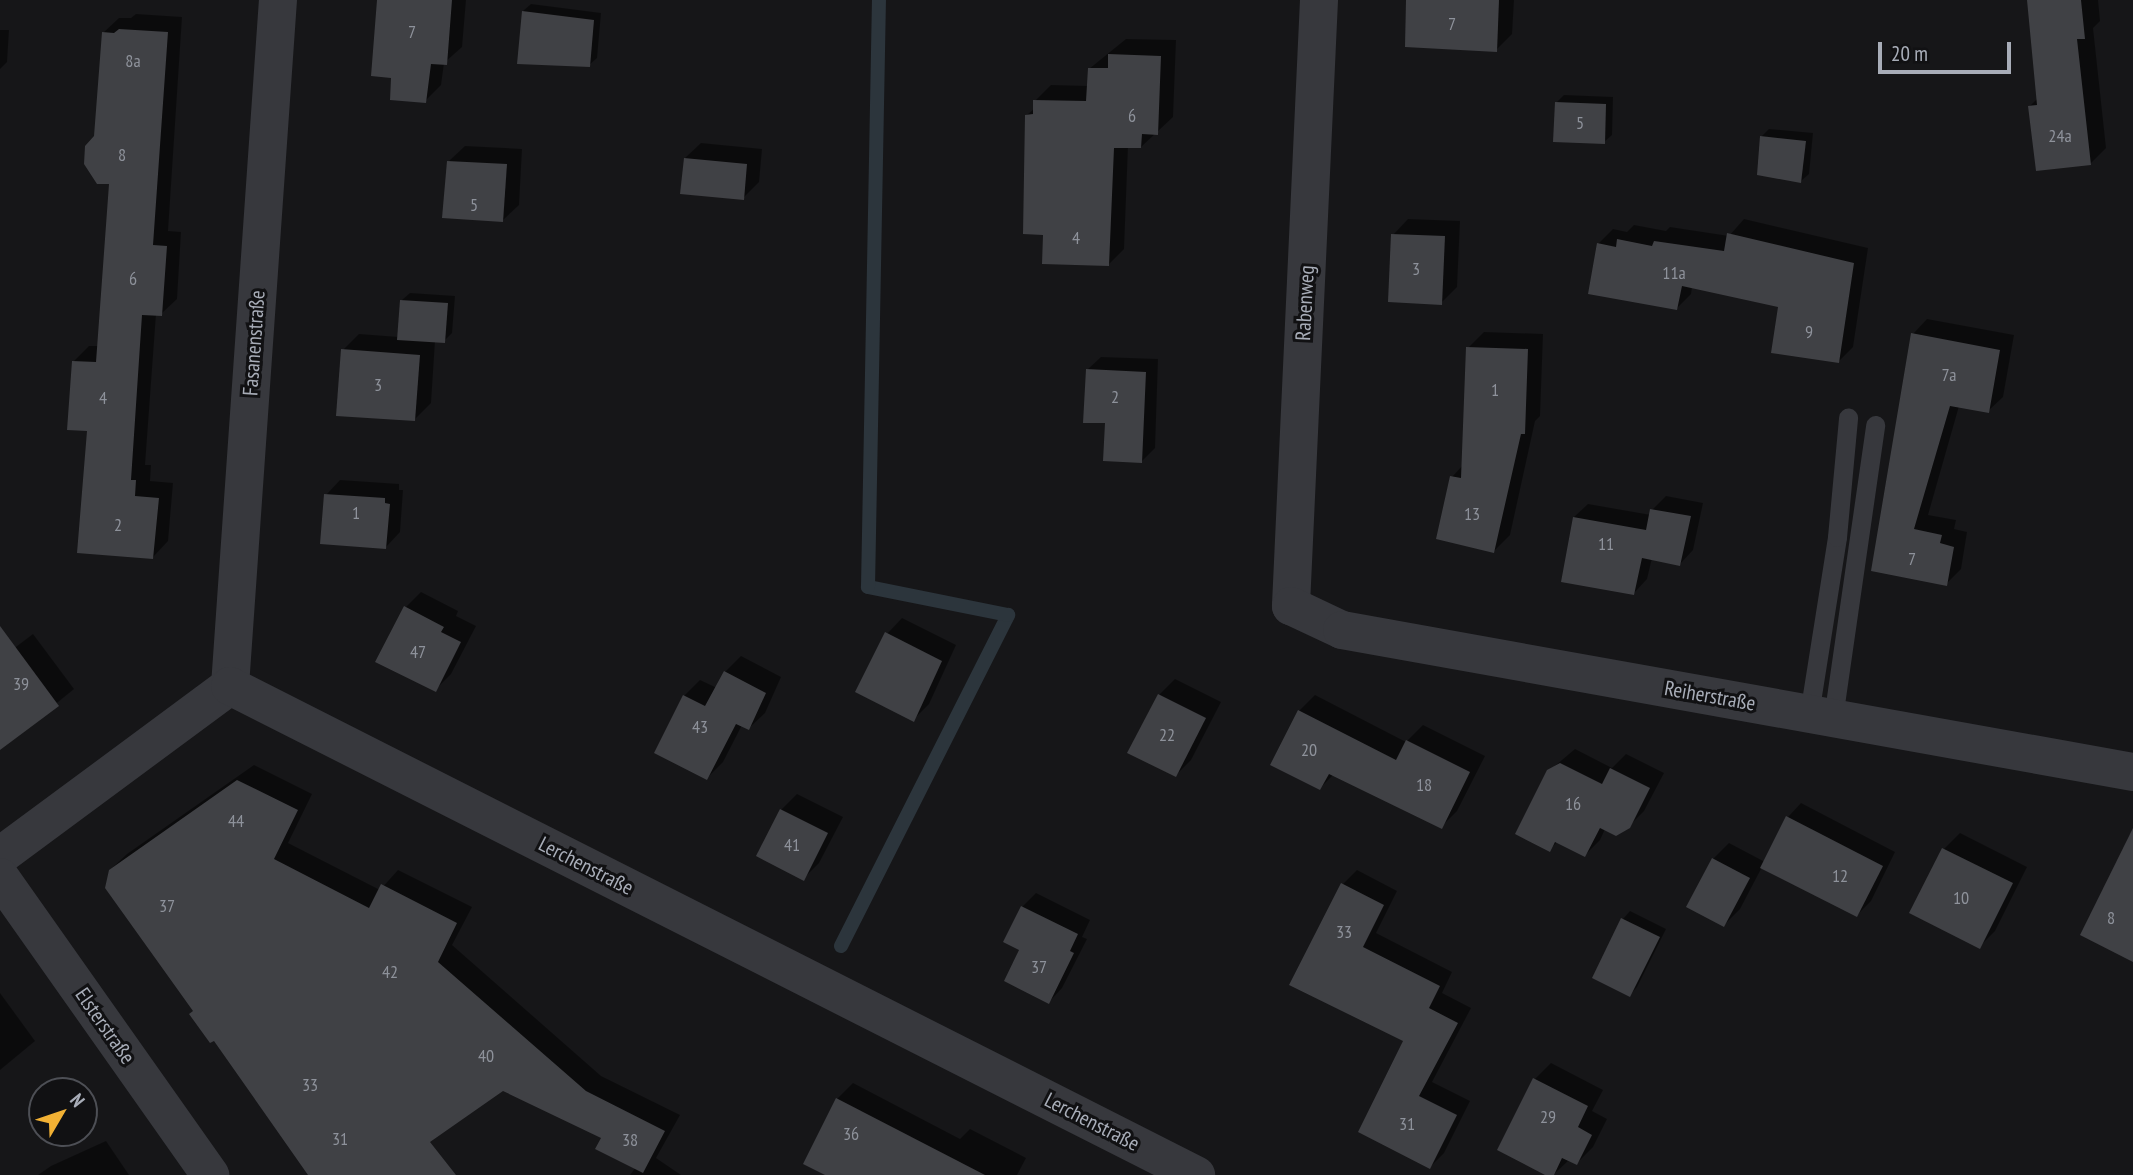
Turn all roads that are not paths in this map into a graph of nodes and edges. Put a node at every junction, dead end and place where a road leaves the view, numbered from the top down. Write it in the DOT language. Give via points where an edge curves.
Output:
graph roads {
  1 [pos="278,0"];
  2 [pos="1319,0"];
  3 [pos="1847,418"];
  4 [pos="1875,425"];
  5 [pos="1291,606"];
  6 [pos="230,686"];
  7 [pos="1821,716"];
  8 [pos="2133,772"];
  9 [pos="0,856"];
  10 [pos="0,877"];
  11 [pos="210,1175"];
  12 [pos="1196,1175"];
  1 -- 6 [label="street, Fasanenstraße"];
  2 -- 5 [label="street, Rabenweg"];
  3 -- 7 [label="lane"];
  4 -- 7 [label="lane"];
  5 -- 7 [label="street, Reiherstraße" via="1342,630"];
  6 -- 9 [label="street"];
  6 -- 12 [label="street, Lerchenstraße"];
  7 -- 8 [label="street, Reiherstraße"];
  10 -- 11 [label="street, Elsterstraße"];
}
